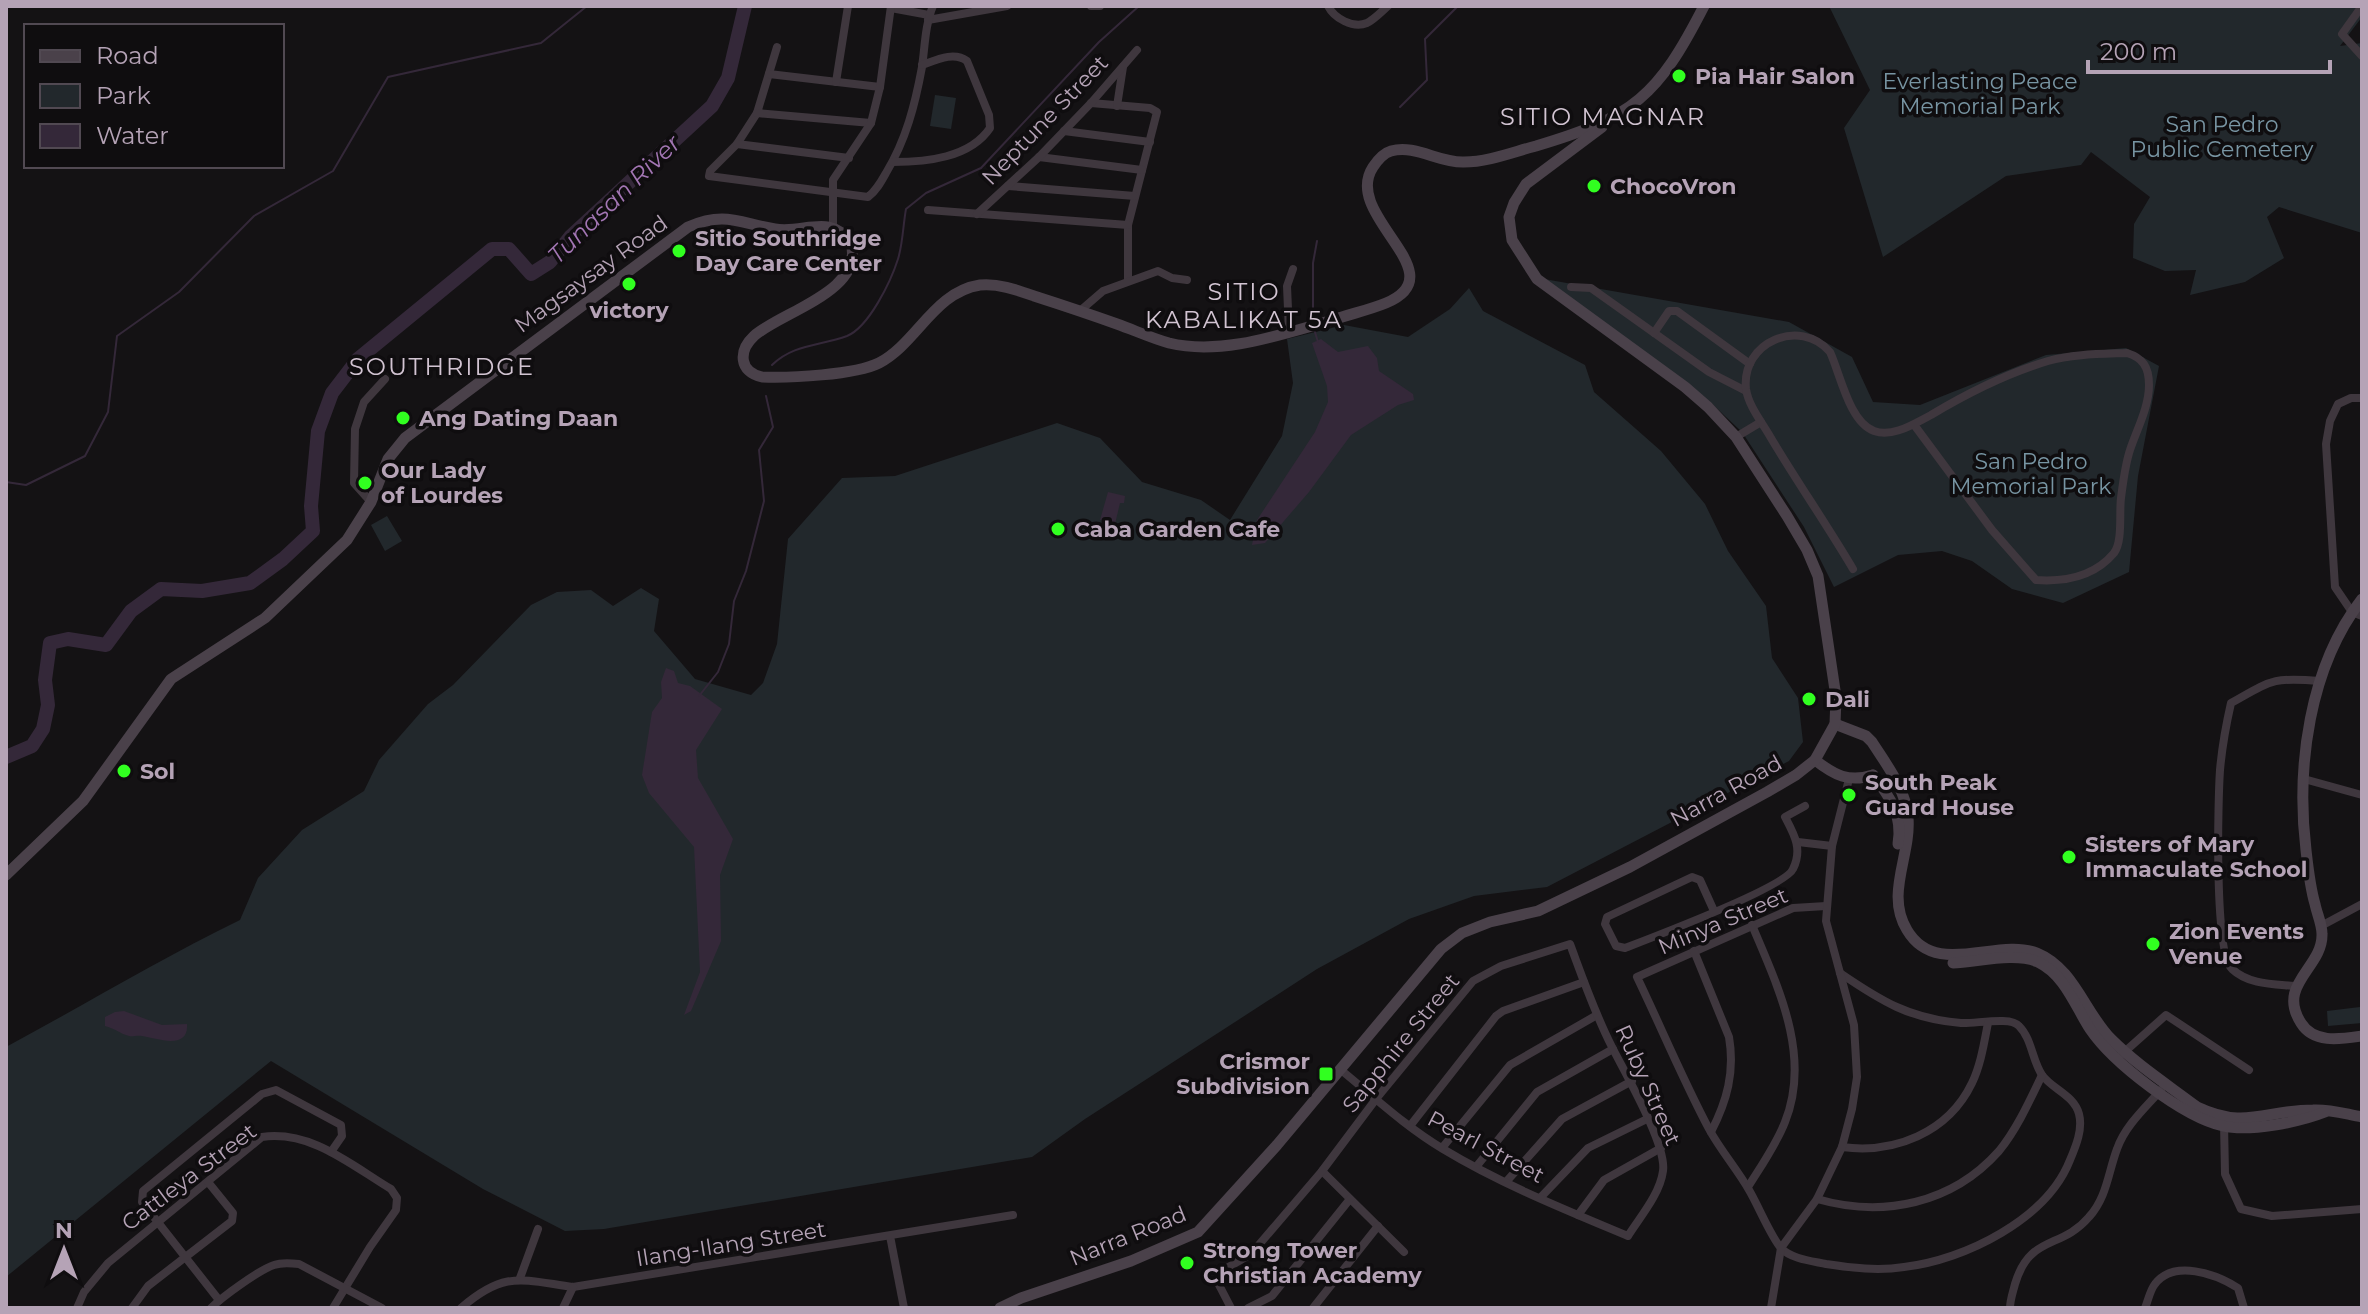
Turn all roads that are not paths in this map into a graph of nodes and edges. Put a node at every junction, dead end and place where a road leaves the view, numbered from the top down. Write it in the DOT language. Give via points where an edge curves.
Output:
graph roads {
  1 [pos="848,6"];
  2 [pos="1007,6"];
  3 [pos="1091,6"];
  4 [pos="1100,6"];
  5 [pos="1328,6"];
  6 [pos="1388,6"];
  7 [pos="1704,6"];
  8 [pos="2362,6"];
  9 [pos="891,7"];
  10 [pos="974,8"];
  11 [pos="930,14"];
  12 [pos="777,47"];
  13 [pos="1137,50"];
  14 [pos="2362,56"];
  15 [pos="922,65"];
  16 [pos="1123,65"];
  17 [pos="769,74"];
  18 [pos="836,82"];
  19 [pos="880,87"];
  20 [pos="1091,103"];
  21 [pos="1117,106"];
  22 [pos="757,113"];
  23 [pos="1611,120"];
  24 [pos="871,123"];
  25 [pos="1064,131"];
  26 [pos="1150,142"];
  27 [pos="737,144"];
  28 [pos="1039,157"];
  29 [pos="849,158"];
  30 [pos="893,162"];
  31 [pos="1142,170"];
  32 [pos="1008,186"];
  33 [pos="832,194"];
  34 [pos="1135,196"];
  35 [pos="928,210"];
  36 [pos="977,214"];
  37 [pos="1128,225"];
  38 [pos="833,227"];
  39 [pos="1293,269"];
  40 [pos="1128,280"];
  41 [pos="1187,280"];
  42 [pos="1571,287"];
  43 [pos="1081,310"];
  44 [pos="1289,332"];
  45 [pos="1654,333"];
  46 [pos="1750,364"];
  47 [pos="385,379"];
  48 [pos="1746,391"];
  49 [pos="2362,398"];
  50 [pos="1761,422"];
  51 [pos="1915,426"];
  52 [pos="1736,437"];
  53 [pos="371,502"];
  54 [pos="1853,569"];
  55 [pos="2362,599"];
  56 [pos="2357,614"];
  57 [pos="2320,681"];
  58 [pos="1835,724"];
  59 [pos="1879,752"];
  60 [pos="1815,760"];
  61 [pos="1873,775"];
  62 [pos="1849,779"];
  63 [pos="2304,779"];
  64 [pos="2362,795"];
  65 [pos="1805,806"];
  66 [pos="1798,842"];
  67 [pos="1832,846"];
  68 [pos="6,875"];
  69 [pos="2362,904"];
  70 [pos="1826,906"];
  71 [pos="1714,911"];
  72 [pos="1752,925"];
  73 [pos="2321,926"];
  74 [pos="1570,944"];
  75 [pos="1694,951"];
  76 [pos="1840,973"];
  77 [pos="1584,982"];
  78 [pos="2295,986"];
  79 [pos="1597,1015"];
  80 [pos="1988,1023"];
  81 [pos="2362,1036"];
  82 [pos="1613,1049"];
  83 [pos="2121,1055"];
  84 [pos="1341,1070"];
  85 [pos="2249,1070"];
  86 [pos="2042,1075"];
  87 [pos="1632,1081"];
  88 [pos="2163,1088"];
  89 [pos="1376,1099"];
  90 [pos="2362,1117"];
  91 [pos="1647,1119"];
  92 [pos="2224,1122"];
  93 [pos="1410,1126"];
  94 [pos="1711,1132"];
  95 [pos="1842,1147"];
  96 [pos="1442,1148"];
  97 [pos="1661,1148"];
  98 [pos="331,1152"];
  99 [pos="1476,1167"];
  100 [pos="1322,1171"];
  101 [pos="208,1182"];
  102 [pos="1506,1182"];
  103 [pos="1748,1187"];
  104 [pos="1541,1197"];
  105 [pos="1350,1199"];
  106 [pos="1817,1199"];
  107 [pos="2362,1209"];
  108 [pos="1013,1215"];
  109 [pos="1578,1215"];
  110 [pos="159,1220"];
  111 [pos="1378,1226"];
  112 [pos="538,1229"];
  113 [pos="890,1236"];
  114 [pos="1628,1236"];
  115 [pos="1781,1248"];
  116 [pos="1404,1252"];
  117 [pos="185,1257"];
  118 [pos="520,1278"];
  119 [pos="573,1287"];
  120 [pos="347,1289"];
  121 [pos="219,1300"];
  122 [pos="77,1308"];
  123 [pos="132,1308"];
  124 [pos="211,1308"];
  125 [pos="333,1308"];
  126 [pos="382,1308"];
  127 [pos="461,1308"];
  128 [pos="563,1308"];
  129 [pos="904,1308"];
  130 [pos="1000,1308"];
  131 [pos="1231,1308"];
  132 [pos="1248,1308"];
  133 [pos="1313,1308"];
  134 [pos="1771,1308"];
  135 [pos="2010,1308"];
  136 [pos="2145,1308"];
  137 [pos="2244,1308"];
  1 -- 18 [label="street"];
  2 -- 10 [label="street"];
  3 -- 4 [label="street"];
  5 -- 6 [label="street" via="1335,16 1359,24"];
  7 -- 23 [label="street" via="1662,78"];
  8 -- 14 [label="street" via="2342,34"];
  9 -- 11 [label="street"];
  9 -- 19 [label="street"];
  10 -- 11 [label="street"];
  11 -- 15 [label="street"];
  12 -- 17 [label="street"];
  13 -- 16 [label="street, Neptune Street"];
  15 -- 30 [label="street" via="909,126"];
  15 -- 30 [label="street" via="953,56 967,61 990,128 956,153"];
  16 -- 20 [label="street, Neptune Street"];
  16 -- 21 [label="street"];
  17 -- 18 [label="street"];
  17 -- 22 [label="street"];
  18 -- 19 [label="street"];
  19 -- 24 [label="street"];
  20 -- 21 [label="street"];
  20 -- 25 [label="street, Neptune Street"];
  21 -- 26 [label="street" via="1157,112"];
  22 -- 24 [label="street"];
  22 -- 27 [label="street"];
  23 -- 44 [label="street" via="1482,160 1451,162 1405,150 1384,155 1369,174 1368,200 1403,253 1407,290 1381,305"];
  23 -- 52 [label="street" via="1526,184 1509,217 1512,240 1537,279 1685,387"];
  24 -- 29 [label="street"];
  25 -- 26 [label="street"];
  25 -- 28 [label="street, Neptune Street"];
  26 -- 31 [label="street"];
  27 -- 29 [label="street"];
  27 -- 33 [label="street" via="710,171 711,179"];
  28 -- 31 [label="street"];
  28 -- 32 [label="street, Neptune Street"];
  29 -- 33 [label="street" via="833,180"];
  30 -- 33 [label="street" via="868,197"];
  31 -- 34 [label="street"];
  32 -- 34 [label="street"];
  32 -- 36 [label="street, Neptune Street"];
  33 -- 38 [label="street"];
  34 -- 37 [label="street"];
  35 -- 36 [label="street"];
  36 -- 37 [label="street"];
  37 -- 40 [label="street"];
  38 -- 43 [label="street" via="851,243 850,267 820,297 753,337 742,353 744,366 753,375 817,374 877,364 948,298 982,285"];
  38 -- 53 [label="street, Magsaysay Road" via="776,229 721,217 676,234 405,438 388,459"];
  39 -- 44 [label="street" via="1287,286"];
  40 -- 41 [label="street" via="1160,270"];
  40 -- 43 [label="street" via="1103,291"];
  42 -- 45 [label="street" via="1591,288"];
  43 -- 44 [label="street" via="1190,347 1230,345"];
  45 -- 46 [label="street" via="1669,311 1677,311"];
  45 -- 48 [label="street"];
  46 -- 48 [label="street"];
  46 -- 51 [label="street" via="1773,339 1807,336 1830,352 1853,409 1867,427 1883,432"];
  47 -- 53 [label="street" via="364,402 355,429 354,483"];
  48 -- 50 [label="street"];
  49 -- 56 [label="street" via="2338,404 2326,444 2332,572 2340,598"];
  50 -- 52 [label="street"];
  50 -- 54 [label="street"];
  51 -- 51 [label="street" via="2049,360 2127,353 2146,364 2149,386 2130,450 2117,549 2083,576 2036,580"];
  52 -- 58 [label="street" via="1818,576"];
  53 -- 68 [label="street, Magsaysay Road" via="347,540 286,601 171,679 83,801"];
  55 -- 56 [label="street"];
  56 -- 57 [label="street"];
  57 -- 63 [label="street"];
  57 -- 78 [label="street" via="2272,680 2231,703 2221,767 2224,956 2229,968 2247,979"];
  58 -- 59 [label="street" via="1866,736"];
  58 -- 60 [label="street, Narra Road"];
  59 -- 61 [label="street"];
  59 -- 83 [label="street" via="1907,809 1898,907 1909,934 1943,954 2023,949 2050,960 2068,977"];
  60 -- 62 [label="street"];
  60 -- 84 [label="street, Narra Road" via="1630,867 1538,911 1462,933 1441,949"];
  61 -- 62 [label="street"];
  61 -- 83 [label="street" via="1899,817 1891,908 1904,937 1941,961 2014,959 2048,968 2091,1030"];
  62 -- 67 [label="street"];
  63 -- 64 [label="street"];
  63 -- 73 [label="street" via="2306,849"];
  65 -- 66 [label="street" via="1785,817"];
  66 -- 67 [label="street"];
  66 -- 71 [label="street" via="1795,865 1787,877"];
  67 -- 70 [label="street"];
  69 -- 73 [label="street"];
  70 -- 72 [label="street, Minya Street" via="1793,908"];
  70 -- 76 [label="street"];
  71 -- 71 [label="street" via="1625,948 1616,946 1605,924 1607,917 1692,877 1700,880"];
  72 -- 75 [label="street, Minya Street"];
  72 -- 103 [label="street" via="1783,999 1793,1072 1786,1119"];
  73 -- 78 [label="street" via="2320,948"];
  74 -- 77 [label="street, Ruby Street"];
  74 -- 89 [label="street, Sapphire Street" via="1501,966 1473,981"];
  75 -- 94 [label="street" via="1731,1051 1729,1091"];
  75 -- 94 [label="street, Minya Street" via="1637,977"];
  76 -- 80 [label="street" via="1917,1017"];
  76 -- 95 [label="street" via="1854,1025 1857,1077"];
  77 -- 79 [label="street, Ruby Street"];
  77 -- 93 [label="street" via="1496,1016"];
  78 -- 81 [label="street" via="2296,1013 2309,1032 2320,1038"];
  79 -- 82 [label="street, Ruby Street"];
  79 -- 96 [label="street" via="1510,1065"];
  80 -- 86 [label="street" via="2017,1022"];
  80 -- 95 [label="street" via="1972,1082 1947,1117 1910,1141 1865,1150"];
  82 -- 87 [label="street, Ruby Street"];
  82 -- 99 [label="street" via="1537,1092"];
  83 -- 85 [label="street" via="2166,1015"];
  83 -- 88 [label="street"];
  84 -- 89 [label="street, Pearl Street"];
  84 -- 130 [label="street, Narra Road" via="1198,1232"];
  86 -- 106 [label="street" via="2000,1149 1976,1173 1944,1193 1883,1208"];
  86 -- 115 [label="street" via="2074,1103 2077,1143 2057,1186 2003,1232 1953,1256 1875,1270 1794,1257"];
  87 -- 91 [label="street, Ruby Street"];
  87 -- 102 [label="street" via="1562,1119"];
  88 -- 92 [label="street"];
  88 -- 135 [label="street" via="2117,1147 2105,1191 2091,1215 2073,1233 2028,1257"];
  89 -- 93 [label="street, Pearl Street"];
  89 -- 100 [label="street, Sapphire Street"];
  90 -- 92 [label="street" via="2309,1110"];
  91 -- 97 [label="street, Ruby Street"];
  91 -- 104 [label="street" via="1588,1148"];
  92 -- 107 [label="street" via="2225,1174 2241,1209 2272,1216"];
  93 -- 96 [label="street, Pearl Street"];
  94 -- 103 [label="street"];
  95 -- 106 [label="street"];
  96 -- 99 [label="street, Pearl Street"];
  97 -- 109 [label="street" via="1604,1180"];
  97 -- 114 [label="street, Ruby Street" via="1663,1171"];
  98 -- 101 [label="street, Cattleya Street" via="313,1141 262,1137"];
  98 -- 110 [label="street" via="342,1136 341,1125 276,1090 262,1094 143,1191 142,1202"];
  98 -- 120 [label="street, Cattleya Street" via="397,1198 396,1210"];
  99 -- 102 [label="street, Pearl Street"];
  100 -- 105 [label="street"];
  100 -- 131 [label="street, Sapphire Street" via="1251,1254 1220,1272 1218,1283"];
  101 -- 110 [label="street, Cattleya Street"];
  101 -- 117 [label="street" via="234,1217"];
  102 -- 104 [label="street, Pearl Street"];
  103 -- 115 [label="street"];
  104 -- 109 [label="street, Pearl Street"];
  105 -- 111 [label="street"];
  105 -- 132 [label="street" via="1272,1296"];
  106 -- 115 [label="street"];
  108 -- 113 [label="street, Ilang-Ilang Street"];
  109 -- 114 [label="street, Pearl Street"];
  110 -- 117 [label="street"];
  110 -- 122 [label="street, Cattleya Street" via="108,1263"];
  111 -- 116 [label="street"];
  111 -- 133 [label="street"];
  112 -- 118 [label="street"];
  113 -- 119 [label="street, Ilang-Ilang Street"];
  113 -- 129 [label="street"];
  115 -- 134 [label="street"];
  117 -- 121 [label="street"];
  117 -- 123 [label="street" via="148,1286"];
  118 -- 119 [label="street, Ilang-Ilang Street"];
  118 -- 127 [label="street, Ilang-Ilang Street" via="476,1295"];
  119 -- 128 [label="street"];
  120 -- 121 [label="street" via="287,1263 274,1265"];
  120 -- 125 [label="street, Cattleya Street"];
  120 -- 126 [label="street"];
  121 -- 124 [label="street"];
  136 -- 137 [label="street" via="2155,1284 2171,1273 2198,1272 2238,1288"];
}
